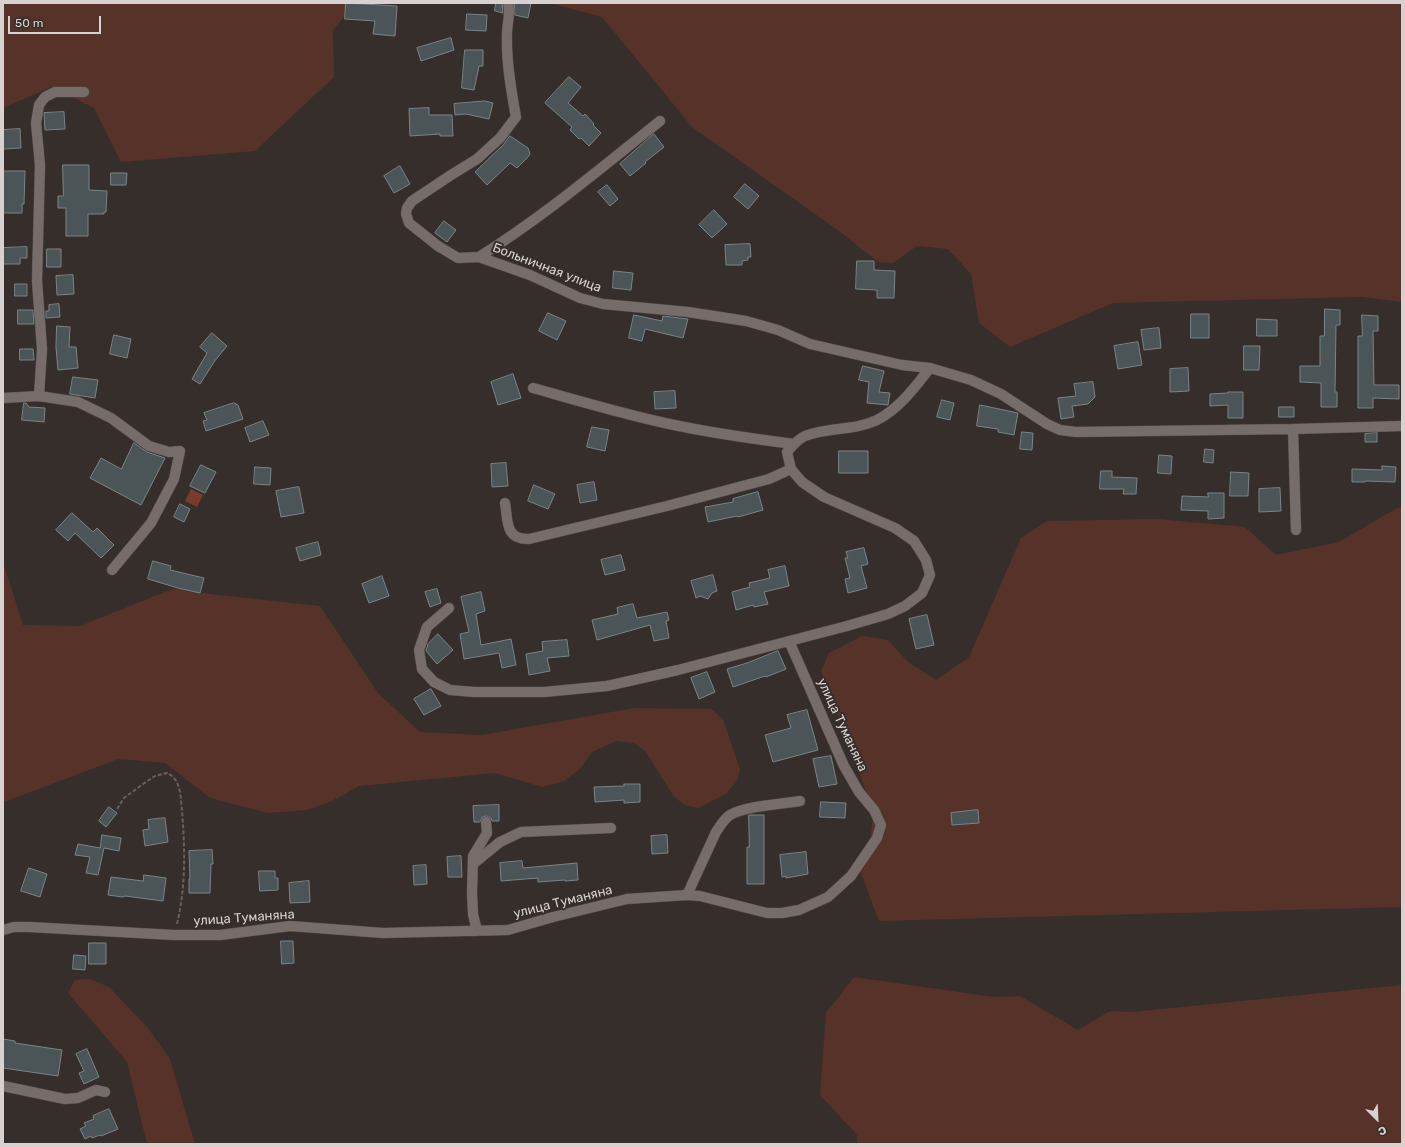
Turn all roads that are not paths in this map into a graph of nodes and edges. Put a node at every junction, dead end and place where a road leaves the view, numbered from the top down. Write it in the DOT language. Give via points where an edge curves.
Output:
graph roads {
  1 [pos="508,3"];
  2 [pos="84,92"];
  3 [pos="660,121"];
  4 [pos="479,257"];
  5 [pos="930,368"];
  6 [pos="533,388"];
  7 [pos="39,396"];
  8 [pos="3,398"];
  9 [pos="1402,426"];
  10 [pos="1293,429"];
  11 [pos="794,444"];
  12 [pos="791,470"];
  13 [pos="505,503"];
  14 [pos="1296,530"];
  15 [pos="112,570"];
  16 [pos="449,608"];
  17 [pos="789,640"];
  18 [pos="800,801"];
  19 [pos="486,822"];
  20 [pos="611,828"];
  21 [pos="473,864"];
  22 [pos="687,895"];
  23 [pos="3,930"];
  24 [pos="477,931"];
  25 [pos="3,1086"];
  26 [pos="105,1092"];
  1 -- 4 [label="street, Больничная улица" via="508,63 516,117 500,138 477,159 412,201 406,214 409,224 458,258"];
  2 -- 7 [label="street" via="55,92 45,97 39,105 36,122 40,165 37,281 42,349"];
  3 -- 4 [label="street" via="571,193"];
  4 -- 5 [label="street, Больничная улица" via="530,275 580,298 603,304 688,312 746,321 778,330 810,344 902,365"];
  5 -- 10 [label="street, Больничная улица" via="971,380 1001,394 1060,430 1076,432"];
  5 -- 11 [label="street" via="906,398 877,420 857,427 804,436"];
  6 -- 11 [label="street" via="674,425"];
  7 -- 8 [label="street"];
  7 -- 15 [label="street" via="78,402 111,418 149,446 169,452 180,451 174,479 151,523"];
  9 -- 10 [label="street, Больничная улица"];
  10 -- 14 [label="street"];
  11 -- 12 [label="street" via="787,452"];
  12 -- 13 [label="street" via="769,480 529,539 513,536 509,529"];
  12 -- 17 [label="street" via="802,482 824,497 895,528 914,541 926,560 930,575 922,593 905,606 888,614"];
  16 -- 17 [label="street" via="427,627 419,650 422,669 434,682 450,690 544,692 608,686"];
  17 -- 22 [label="street, улица Туманяна" via="844,766 859,792 874,810 881,825 877,838 851,876 840,887 828,897 799,910 767,913"];
  18 -- 22 [label="street" via="740,810 729,816 716,832"];
  19 -- 21 [label="street" via="486,833 473,856"];
  20 -- 21 [label="street" via="521,832 500,842"];
  21 -- 24 [label="street" via="473,914"];
  22 -- 24 [label="street, улица Туманяна" via="627,899 508,930"];
  23 -- 24 [label="street, улица Туманяна" via="29,927 174,935 220,935 290,926 383,933"];
  25 -- 26 [label="street" via="66,1098 78,1098 96,1090"];
}
